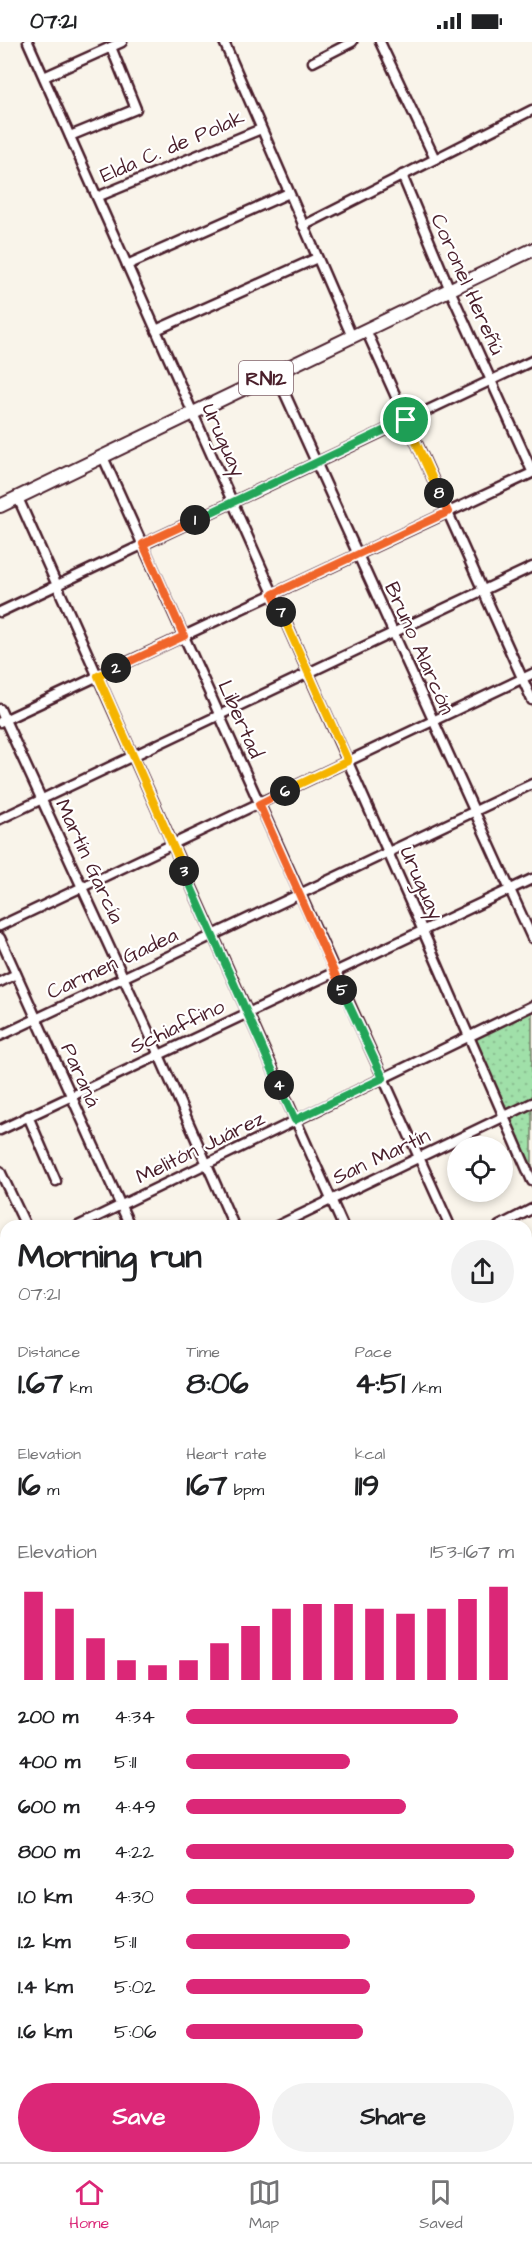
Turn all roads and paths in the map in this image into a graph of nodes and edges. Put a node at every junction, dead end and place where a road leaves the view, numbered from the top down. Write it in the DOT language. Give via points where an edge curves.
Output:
graph roads {
  1 [pos="28,42"];
  2 [pos="122,42"];
  3 [pos="224,42"];
  4 [pos="352,42"];
  5 [pos="380,42"];
  6 [pos="111,47"];
  7 [pos="313,62"];
  8 [pos="44,77"];
  9 [pos="532,110"];
  10 [pos="261,129"];
  11 [pos="70,136"];
  12 [pos="435,159"];
  13 [pos="402,175"];
  14 [pos="289,193"];
  15 [pos="97,197"];
  16 [pos="303,226"];
  17 [pos="532,250"];
  18 [pos="317,258"];
  19 [pos="127,265"];
  20 [pos="450,290"];
  21 [pos="156,330"];
  22 [pos="366,330"];
  23 [pos="351,337"];
  24 [pos="532,361"];
  25 [pos="276,374"];
  26 [pos="491,380"];
  27 [pos="193,414"];
  28 [pos="406,420"];
  29 [pos="104,457"];
  30 [pos="316,463"];
  31 [pos="532,472"];
  32 [pos="18,498"];
  33 [pos="232,502"];
  34 [pos="0,507"];
  35 [pos="448,512"];
  36 [pos="143,544"];
  37 [pos="358,554"];
  38 [pos="532,567"];
  39 [pos="57,585"];
  40 [pos="483,591"];
  41 [pos="273,594"];
  42 [pos="0,612"];
  43 [pos="394,632"];
  44 [pos="184,636"];
  45 [pos="308,673"];
  46 [pos="532,674"];
  47 [pos="98,676"];
  48 [pos="522,679"];
  49 [pos="532,700"];
  50 [pos="0,710"];
  51 [pos="219,715"];
  52 [pos="2,721"];
  53 [pos="433,721"];
  54 [pos="133,756"];
  55 [pos="348,761"];
  56 [pos="532,784"];
  57 [pos="42,800"];
  58 [pos="259,804"];
  59 [pos="474,811"];
  60 [pos="0,819"];
  61 [pos="172,844"];
  62 [pos="388,852"];
  63 [pos="532,879"];
  64 [pos="82,887"];
  65 [pos="510,890"];
  66 [pos="299,894"];
  67 [pos="0,926"];
  68 [pos="423,931"];
  69 [pos="213,935"];
  70 [pos="0,938"];
  71 [pos="532,938"];
  72 [pos="334,972"];
  73 [pos="16,974"];
  74 [pos="124,977"];
  75 [pos="0,982"];
  76 [pos="532,1006"];
  77 [pos="247,1013"];
  78 [pos="36,1019"];
  79 [pos="0,1036"];
  80 [pos="469,1036"];
  81 [pos="159,1055"];
  82 [pos="383,1078"];
  83 [pos="71,1096"];
  84 [pos="532,1103"];
  85 [pos="28,1116"];
  86 [pos="503,1117"];
  87 [pos="295,1120"];
  88 [pos="0,1130"];
  89 [pos="420,1159"];
  90 [pos="207,1163"];
  91 [pos="0,1172"];
  92 [pos="56,1181"];
  93 [pos="532,1181"];
  94 [pos="331,1200"];
  95 [pos="120,1205"];
  96 [pos="532,1209"];
  97 [pos="23,1220"];
  98 [pos="90,1220"];
  99 [pos="127,1220"];
  100 [pos="231,1220"];
  101 [pos="289,1220"];
  102 [pos="340,1220"];
  103 [pos="447,1220"];
  104 [pos="511,1220"];
  1 -- 8 [label="street, Uruguay"];
  2 -- 6 [label="street"];
  3 -- 10 [label="street"];
  4 -- 7 [label="street"];
  5 -- 12 [label="street"];
  6 -- 8 [label="street"];
  6 -- 11 [label="street" via="136,109"];
  8 -- 11 [label="street, Uruguay"];
  9 -- 12 [label="street"];
  10 -- 14 [label="street"];
  10 -- 15 [label="street, Elda C. de Polak"];
  11 -- 15 [label="street, Uruguay"];
  12 -- 13 [label="street"];
  13 -- 16 [label="street"];
  13 -- 20 [label="street, Coronel Hereñú"];
  14 -- 16 [label="street"];
  14 -- 19 [label="street"];
  15 -- 19 [label="street, Uruguay"];
  16 -- 18 [label="street"];
  17 -- 20 [label="highway, RN12"];
  18 -- 21 [label="street"];
  18 -- 23 [label="street"];
  19 -- 21 [label="street, Uruguay"];
  20 -- 22 [label="highway, RN12"];
  20 -- 26 [label="street, Coronel Hereñú"];
  21 -- 27 [label="street, Uruguay"];
  22 -- 23 [label="highway, RN12"];
  22 -- 28 [label="street"];
  23 -- 25 [label="highway, RN12"];
  24 -- 26 [label="street"];
  25 -- 27 [label="highway, RN12"];
  25 -- 30 [label="street, Bruno Alarcón"];
  26 -- 28 [label="street"];
  26 -- 31 [label="street, Coronel Hereñú"];
  27 -- 29 [label="highway, RN12"];
  27 -- 33 [label="street, Uruguay"];
  28 -- 30 [label="street"];
  28 -- 35 [label="street"];
  29 -- 32 [label="highway, RN12"];
  29 -- 36 [label="street, Libertad"];
  30 -- 33 [label="street"];
  30 -- 37 [label="street, Bruno Alarcón"];
  31 -- 35 [label="street"];
  32 -- 34 [label="highway, RN12"];
  32 -- 39 [label="street"];
  33 -- 36 [label="street"];
  33 -- 41 [label="street, Uruguay"];
  35 -- 37 [label="street"];
  35 -- 40 [label="street"];
  36 -- 39 [label="street"];
  36 -- 44 [label="street, Libertad"];
  37 -- 41 [label="street"];
  37 -- 43 [label="street, Bruno Alarcón"];
  38 -- 40 [label="street"];
  39 -- 42 [label="street"];
  39 -- 47 [label="street"];
  40 -- 43 [label="street"];
  40 -- 48 [label="street"];
  41 -- 44 [label="street"];
  41 -- 45 [label="street, Uruguay"];
  43 -- 45 [label="street"];
  43 -- 53 [label="street, Bruno Alarcón"];
  44 -- 47 [label="street"];
  44 -- 51 [label="street, Libertad"];
  45 -- 51 [label="street"];
  45 -- 55 [label="street, Uruguay"];
  46 -- 48 [label="street"];
  47 -- 52 [label="street"];
  47 -- 54 [label="street"];
  48 -- 49 [label="street"];
  48 -- 53 [label="street"];
  50 -- 52 [label="street, Martín García"];
  51 -- 54 [label="street"];
  51 -- 58 [label="street, Libertad"];
  52 -- 57 [label="street, Martín García"];
  53 -- 55 [label="street"];
  53 -- 59 [label="street, Bruno Alarcón"];
  54 -- 57 [label="street"];
  54 -- 61 [label="street"];
  55 -- 58 [label="street"];
  55 -- 62 [label="street, Uruguay"];
  56 -- 59 [label="street, Carmen Gadea"];
  57 -- 60 [label="street"];
  57 -- 64 [label="street, Martín García"];
  58 -- 61 [label="street"];
  58 -- 66 [label="street, Libertad"];
  59 -- 62 [label="street, Carmen Gadea"];
  59 -- 65 [label="street, Bruno Alarcón"];
  61 -- 64 [label="street"];
  61 -- 69 [label="street"];
  62 -- 66 [label="street, Carmen Gadea"];
  62 -- 68 [label="street, Uruguay"];
  63 -- 65 [label="street, Schiaffino"];
  64 -- 67 [label="street"];
  64 -- 74 [label="street, Martín García"];
  65 -- 68 [label="street, Schiaffino"];
  65 -- 71 [label="street, Bruno Alarcón"];
  66 -- 69 [label="street, Carmen Gadea"];
  66 -- 72 [label="street, Libertad"];
  68 -- 72 [label="street, Schiaffino"];
  68 -- 80 [label="street, Uruguay"];
  69 -- 74 [label="street, Carmen Gadea"];
  69 -- 77 [label="street"];
  70 -- 73 [label="street, Paraná"];
  72 -- 77 [label="street, Schiaffino"];
  72 -- 82 [label="street, Libertad"];
  73 -- 75 [label="street"];
  73 -- 78 [label="street, Paraná"];
  74 -- 78 [label="street, Carmen Gadea"];
  74 -- 81 [label="street, Martín García"];
  76 -- 80 [label="street, Melitón Juárez"];
  77 -- 81 [label="street, Schiaffino"];
  77 -- 87 [label="street"];
  78 -- 79 [label="street, Carmen Gadea"];
  78 -- 83 [label="street, Paraná"];
  80 -- 82 [label="street, Melitón Juárez"];
  80 -- 86 [label="street, Uruguay"];
  81 -- 83 [label="street, Schiaffino"];
  81 -- 90 [label="street, Martín García"];
  82 -- 87 [label="street, Melitón Juárez"];
  82 -- 89 [label="street, Libertad"];
  83 -- 85 [label="street, Schiaffino"];
  83 -- 95 [label="street, Paraná"];
  84 -- 86 [label="street, San Martín"];
  85 -- 88 [label="street, Schiaffino"];
  85 -- 92 [label="street"];
  86 -- 89 [label="street, San Martín"];
  86 -- 93 [label="street, Uruguay"];
  87 -- 90 [label="street, Melitón Juárez"];
  87 -- 94 [label="street"];
  89 -- 94 [label="street, San Martín"];
  89 -- 103 [label="street, Libertad"];
  90 -- 95 [label="street, Melitón Juárez"];
  90 -- 100 [label="street, Martín García"];
  91 -- 97 [label="street"];
  94 -- 101 [label="street, San Martín"];
  94 -- 102 [label="street"];
  95 -- 98 [label="street, Melitón Juárez"];
  95 -- 99 [label="street, Paraná"];
  96 -- 104 [label="street"];
}
